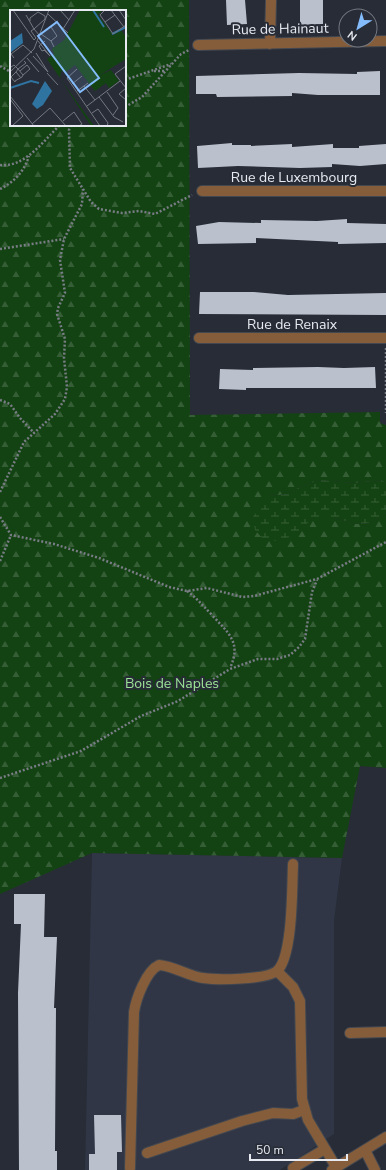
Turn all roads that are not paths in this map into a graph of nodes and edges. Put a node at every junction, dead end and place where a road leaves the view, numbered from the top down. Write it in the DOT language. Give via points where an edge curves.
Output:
graph roads {
  1 [pos="271,0"];
  2 [pos="386,41"];
  3 [pos="270,44"];
  4 [pos="198,45"];
  5 [pos="202,191"];
  6 [pos="386,191"];
  7 [pos="199,338"];
  8 [pos="386,338"];
  9 [pos="294,864"];
  10 [pos="277,971"];
  11 [pos="386,1032"];
  12 [pos="350,1033"];
  13 [pos="304,1110"];
  14 [pos="386,1137"];
  15 [pos="325,1149"];
  16 [pos="365,1150"];
  17 [pos="147,1153"];
  18 [pos="130,1168"];
  19 [pos="334,1169"];
  20 [pos="294,1170"];
  21 [pos="375,1170"];
  1 -- 3 [label="street"];
  2 -- 3 [label="street, Rue de Hainaut"];
  3 -- 4 [label="street, Rue de Hainaut"];
  5 -- 6 [label="street, Rue de Luxembourg"];
  7 -- 8 [label="street, Rue de Renaix"];
  9 -- 10 [label="street" via="287,951 284,963"];
  10 -- 13 [label="street" via="293,987 300,1002"];
  10 -- 18 [label="street" via="258,977 207,979 196,978 163,966 152,970 137,997 134,1012"];
  11 -- 12 [label="street"];
  13 -- 15 [label="street"];
  13 -- 17 [label="street" via="293,1114 273,1113 242,1121"];
  14 -- 16 [label="street"];
  15 -- 19 [label="street"];
  15 -- 20 [label="street" via="293,1168"];
  16 -- 19 [label="street"];
  16 -- 21 [label="street"];
}
